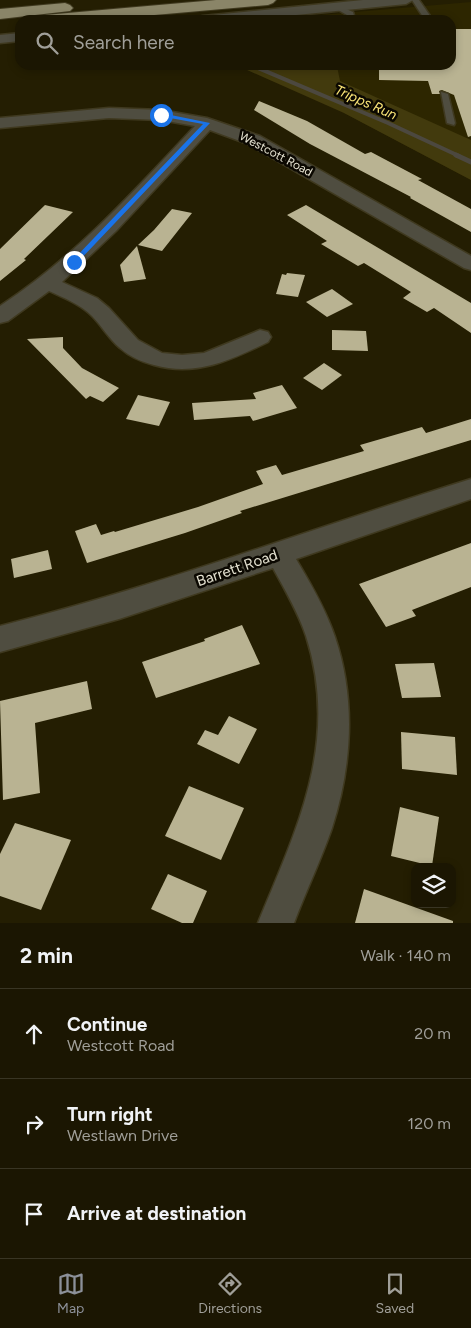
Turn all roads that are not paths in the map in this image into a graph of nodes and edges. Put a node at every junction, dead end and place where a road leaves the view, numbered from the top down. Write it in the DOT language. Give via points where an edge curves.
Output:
graph roads {
  1 [pos="159,0"];
  2 [pos="406,0"];
  3 [pos="415,0"];
  4 [pos="239,1"];
  5 [pos="335,6"];
  6 [pos="269,7"];
  7 [pos="0,14"];
  8 [pos="96,15"];
  9 [pos="228,15"];
  10 [pos="350,15"];
  11 [pos="426,15"];
  12 [pos="15,22"];
  13 [pos="0,24"];
  14 [pos="15,38"];
  15 [pos="0,39"];
  16 [pos="444,94"];
  17 [pos="0,123"];
  18 [pos="207,123"];
  19 [pos="451,123"];
  20 [pos="471,264"];
  21 [pos="48,283"];
  22 [pos="0,316"];
  23 [pos="260,338"];
  24 [pos="471,489"];
  25 [pos="278,554"];
  26 [pos="0,639"];
  27 [pos="276,923"];
  1 -- 7 [label="highway"];
  2 -- 5 [label="street"];
  3 -- 11 [label="lane"];
  4 -- 6 [label="highway"];
  4 -- 8 [label="highway"];
  5 -- 6 [label="street"];
  5 -- 10 [label="lane"];
  6 -- 9 [label="street"];
  12 -- 13 [label="highway"];
  14 -- 15 [label="street"];
  16 -- 19 [label="lane"];
  17 -- 18 [label="street, Westcott Road" via="109,113 161,115"];
  18 -- 20 [label="street, Westcott Road" via="254,140"];
  18 -- 21 [label="street" via="100,237"];
  21 -- 22 [label="street"];
  21 -- 23 [label="street" via="89,302 105,315 129,345 158,358 195,362 214,358"];
  24 -- 25 [label="street, Barrett Road"];
  25 -- 26 [label="street, Barrett Road" via="134,603"];
  25 -- 27 [label="street" via="307,603 321,638 331,680 334,721 331,767 319,814"];
}
